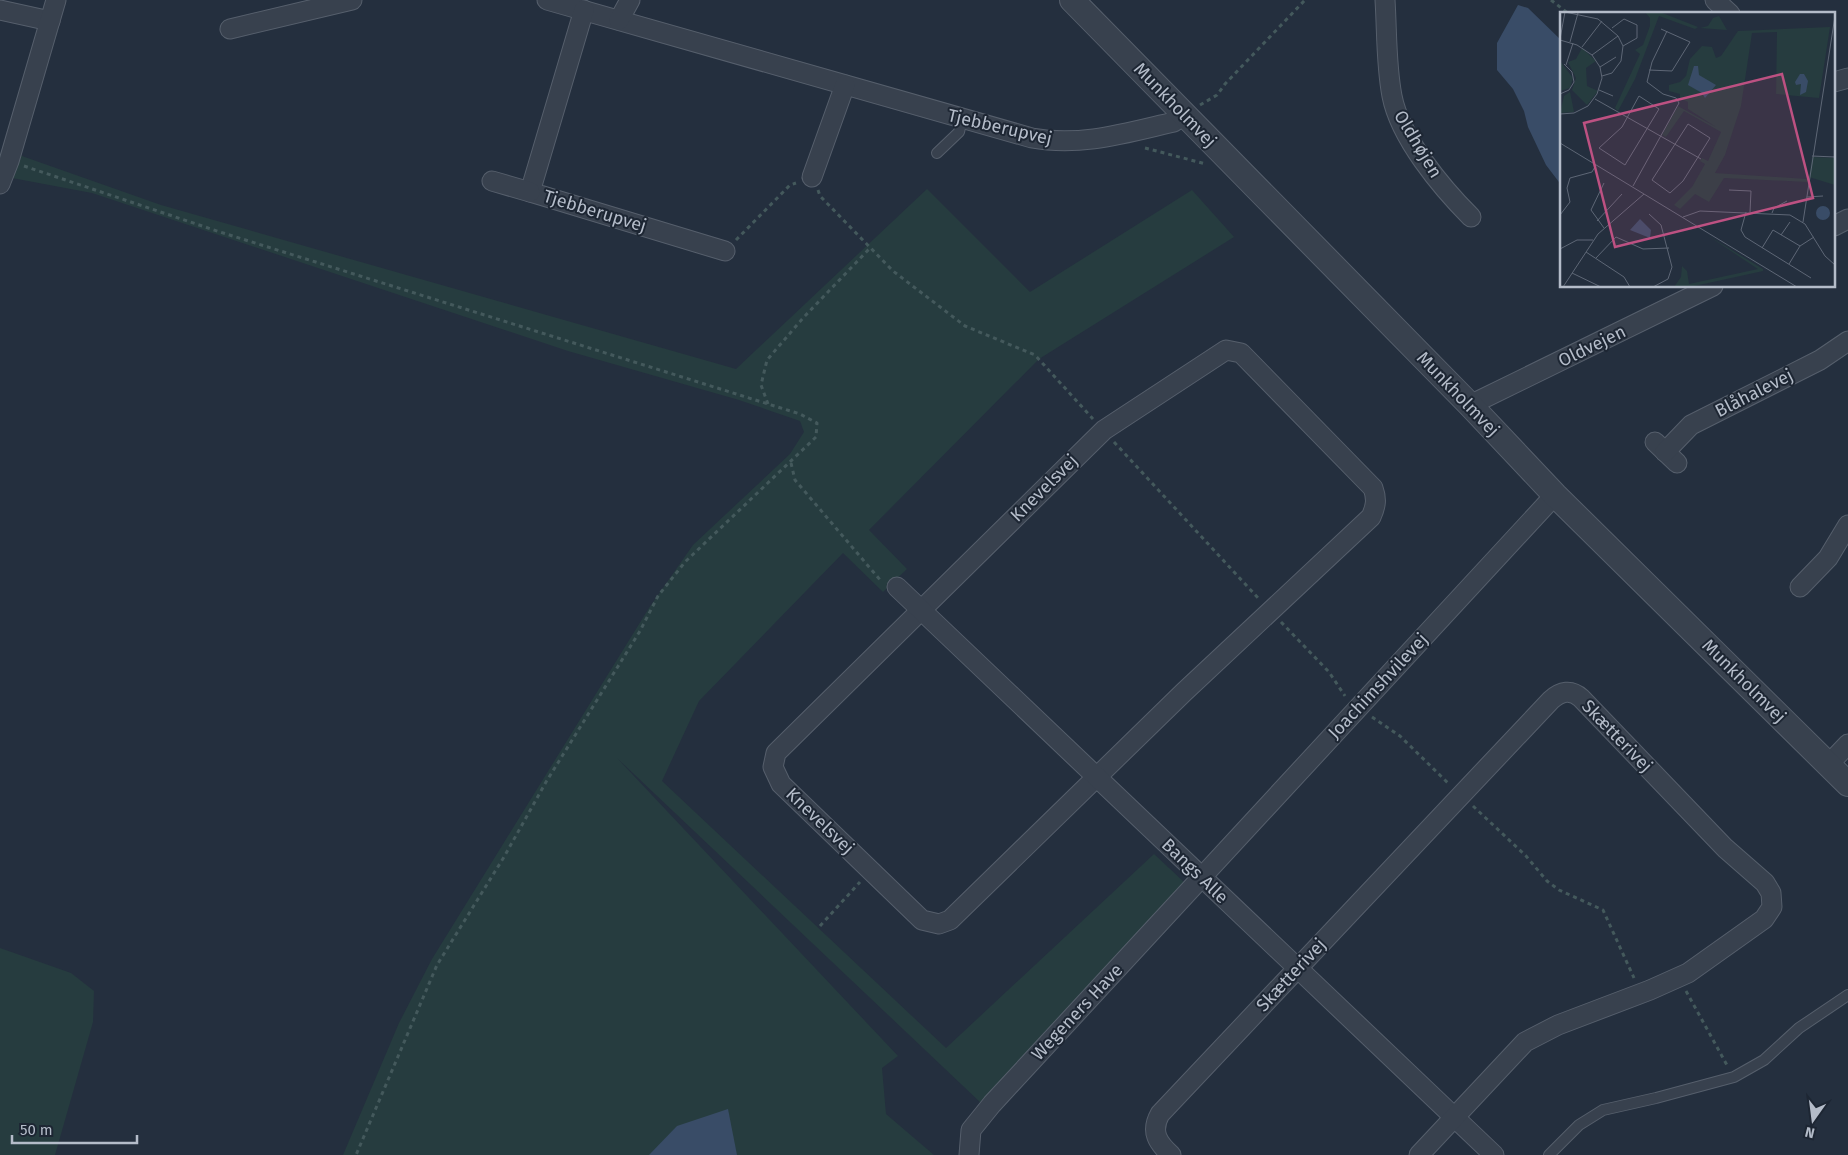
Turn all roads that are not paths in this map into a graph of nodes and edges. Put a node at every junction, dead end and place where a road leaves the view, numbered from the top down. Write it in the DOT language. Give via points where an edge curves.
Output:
graph roads {
  1 [pos="56,0"];
  2 [pos="352,0"];
  3 [pos="547,0"];
  4 [pos="630,0"];
  5 [pos="1072,0"];
  6 [pos="1385,0"];
  7 [pos="1715,0"];
  8 [pos="0,10"];
  9 [pos="584,10"];
  10 [pos="1728,12"];
  11 [pos="619,20"];
  12 [pos="50,21"];
  13 [pos="230,29"];
  14 [pos="845,85"];
  15 [pos="1183,114"];
  16 [pos="962,119"];
  17 [pos="937,153"];
  18 [pos="812,177"];
  19 [pos="492,181"];
  20 [pos="0,184"];
  21 [pos="530,192"];
  22 [pos="1471,218"];
  23 [pos="1848,219"];
  24 [pos="1836,225"];
  25 [pos="725,251"];
  26 [pos="1708,288"];
  27 [pos="1848,341"];
  28 [pos="1470,406"];
  29 [pos="1666,453"];
  30 [pos="1555,495"];
  31 [pos="1848,525"];
  32 [pos="897,587"];
  33 [pos="1800,588"];
  34 [pos="921,610"];
  35 [pos="1848,744"];
  36 [pos="1828,765"];
  37 [pos="1097,777"];
  38 [pos="1848,784"];
  39 [pos="1202,877"];
  40 [pos="1297,968"];
  41 [pos="1848,995"];
  42 [pos="1454,1117"];
  43 [pos="969,1155"];
  44 [pos="1171,1155"];
  45 [pos="1418,1155"];
  46 [pos="1494,1155"];
  47 [pos="1550,1155"];
  1 -- 12 [label="street"];
  2 -- 13 [label="street"];
  3 -- 9 [label="street, Tjebberupvej"];
  4 -- 11 [label="street"];
  5 -- 15 [label="street, Munkholmvej"];
  6 -- 22 [label="street, Oldhøjen" via="1392,96 1397,112 1449,196"];
  7 -- 10 [label="street"];
  8 -- 12 [label="street"];
  9 -- 11 [label="street, Tjebberupvej"];
  9 -- 21 [label="street, Tjebberupvej"];
  11 -- 14 [label="street, Tjebberupvej"];
  12 -- 20 [label="street" via="10,161"];
  14 -- 16 [label="street, Tjebberupvej"];
  14 -- 18 [label="street"];
  15 -- 16 [label="street, Tjebberupvej" via="1174,122 1132,132 1095,140 1059,141 1022,136"];
  15 -- 28 [label="street, Munkholmvej"];
  16 -- 17 [label="lane" via="959,132"];
  19 -- 21 [label="street"];
  21 -- 25 [label="street, Tjebberupvej"];
  23 -- 24 [label="street"];
  26 -- 28 [label="street, Oldvejen"];
  27 -- 29 [label="street, Blåhalevej" via="1820,360 1691,425"];
  28 -- 30 [label="street, Munkholmvej"];
  30 -- 36 [label="street, Munkholmvej"];
  30 -- 39 [label="street, Joachimshvilevej"];
  31 -- 33 [label="street" via="1828,558"];
  32 -- 34 [label="street, Bangs Alle"];
  34 -- 37 [label="street, Bangs Alle"];
  34 -- 37 [label="street, Knevelsvej" via="786,742 773,761 774,774 781,784 922,920 934,924 946,922"];
  34 -- 37 [label="street, Knevelsvej" via="1104,430 1219,353 1234,350 1247,359 1373,488 1376,501 1371,517"];
  35 -- 36 [label="street"];
  36 -- 38 [label="street, Munkholmvej"];
  37 -- 39 [label="street, Bangs Alle"];
  39 -- 40 [label="street, Bangs Alle"];
  39 -- 43 [label="street, Wegeners Have" via="992,1104 971,1130"];
  40 -- 42 [label="street, Bangs Alle"];
  40 -- 42 [label="street, Skætterivej" via="1551,700 1567,692 1581,698 1725,848 1765,883 1771,894 1772,907 1764,919 1725,949 1678,978 1558,1025 1525,1042"];
  40 -- 44 [label="street, Skætterivej" via="1160,1114 1156,1138"];
  41 -- 47 [label="lane" via="1799,1028 1764,1060 1734,1077 1603,1110 1579,1125"];
  42 -- 45 [label="street, Skætterivej"];
  42 -- 46 [label="street, Bangs Alle"];
}
